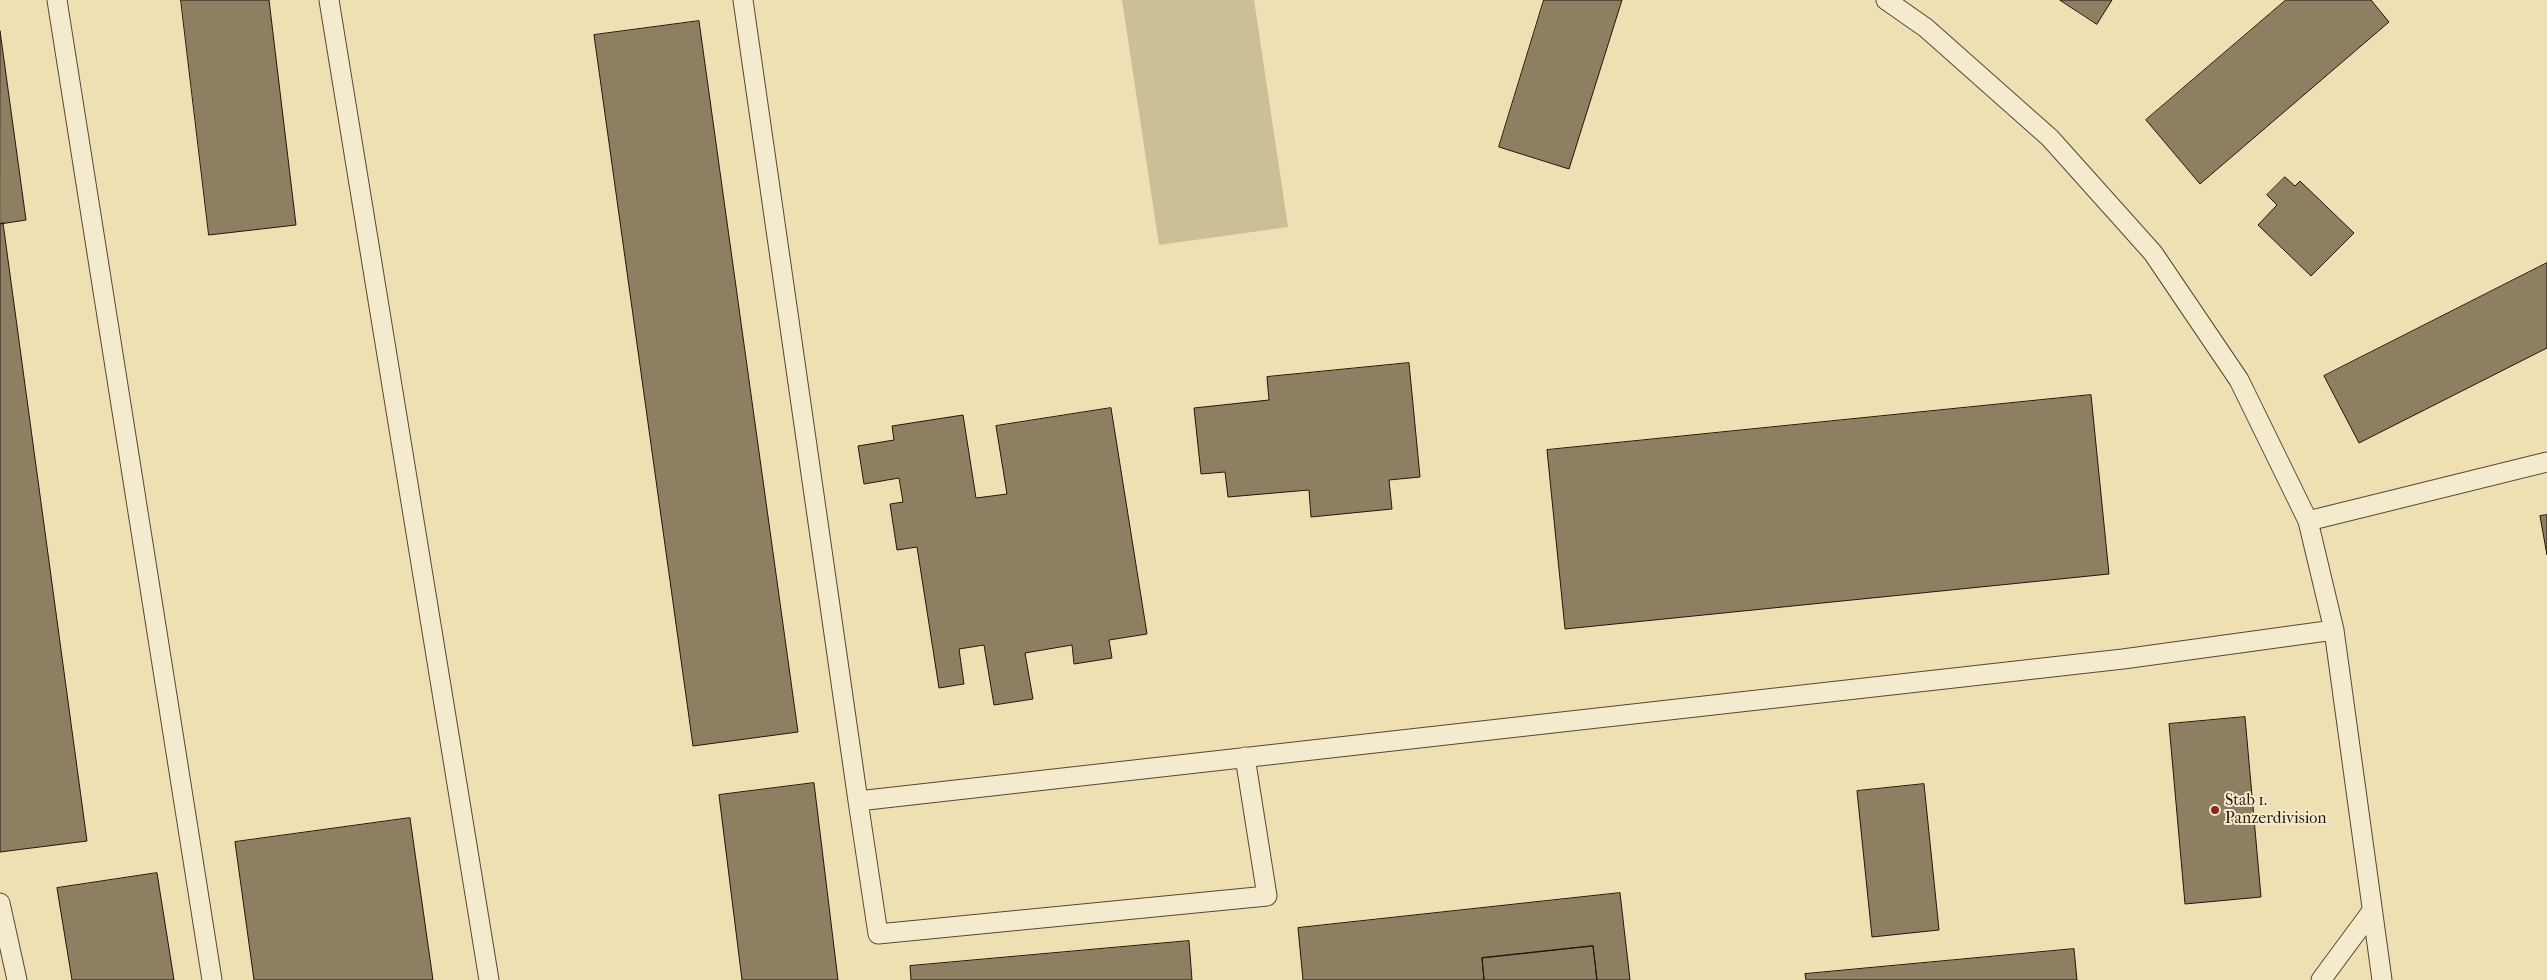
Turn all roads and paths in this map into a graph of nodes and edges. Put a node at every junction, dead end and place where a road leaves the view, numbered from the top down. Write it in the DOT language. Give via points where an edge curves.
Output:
graph roads {
  1 [pos="57,0"];
  2 [pos="329,0"];
  3 [pos="743,0"];
  4 [pos="1886,0"];
  5 [pos="2547,462"];
  6 [pos="2308,521"];
  7 [pos="2334,630"];
  8 [pos="1245,757"];
  9 [pos="858,801"];
  10 [pos="0,903"];
  11 [pos="2372,911"];
  12 [pos="17,980"];
  13 [pos="212,980"];
  14 [pos="489,980"];
  15 [pos="2321,980"];
  16 [pos="2382,980"];
  1 -- 13 [label="lane"];
  2 -- 14 [label="lane"];
  3 -- 9 [label="lane"];
  4 -- 6 [label="lane" via="1926,28 2050,138 2153,254 2239,380"];
  5 -- 6 [label="lane"];
  6 -- 7 [label="lane"];
  7 -- 8 [label="lane" via="2122,658"];
  7 -- 11 [label="lane"];
  8 -- 9 [label="lane"];
  8 -- 9 [label="lane" via="1267,896 878,934"];
  10 -- 12 [label="lane"];
  11 -- 15 [label="lane"];
  11 -- 16 [label="lane"];
}
